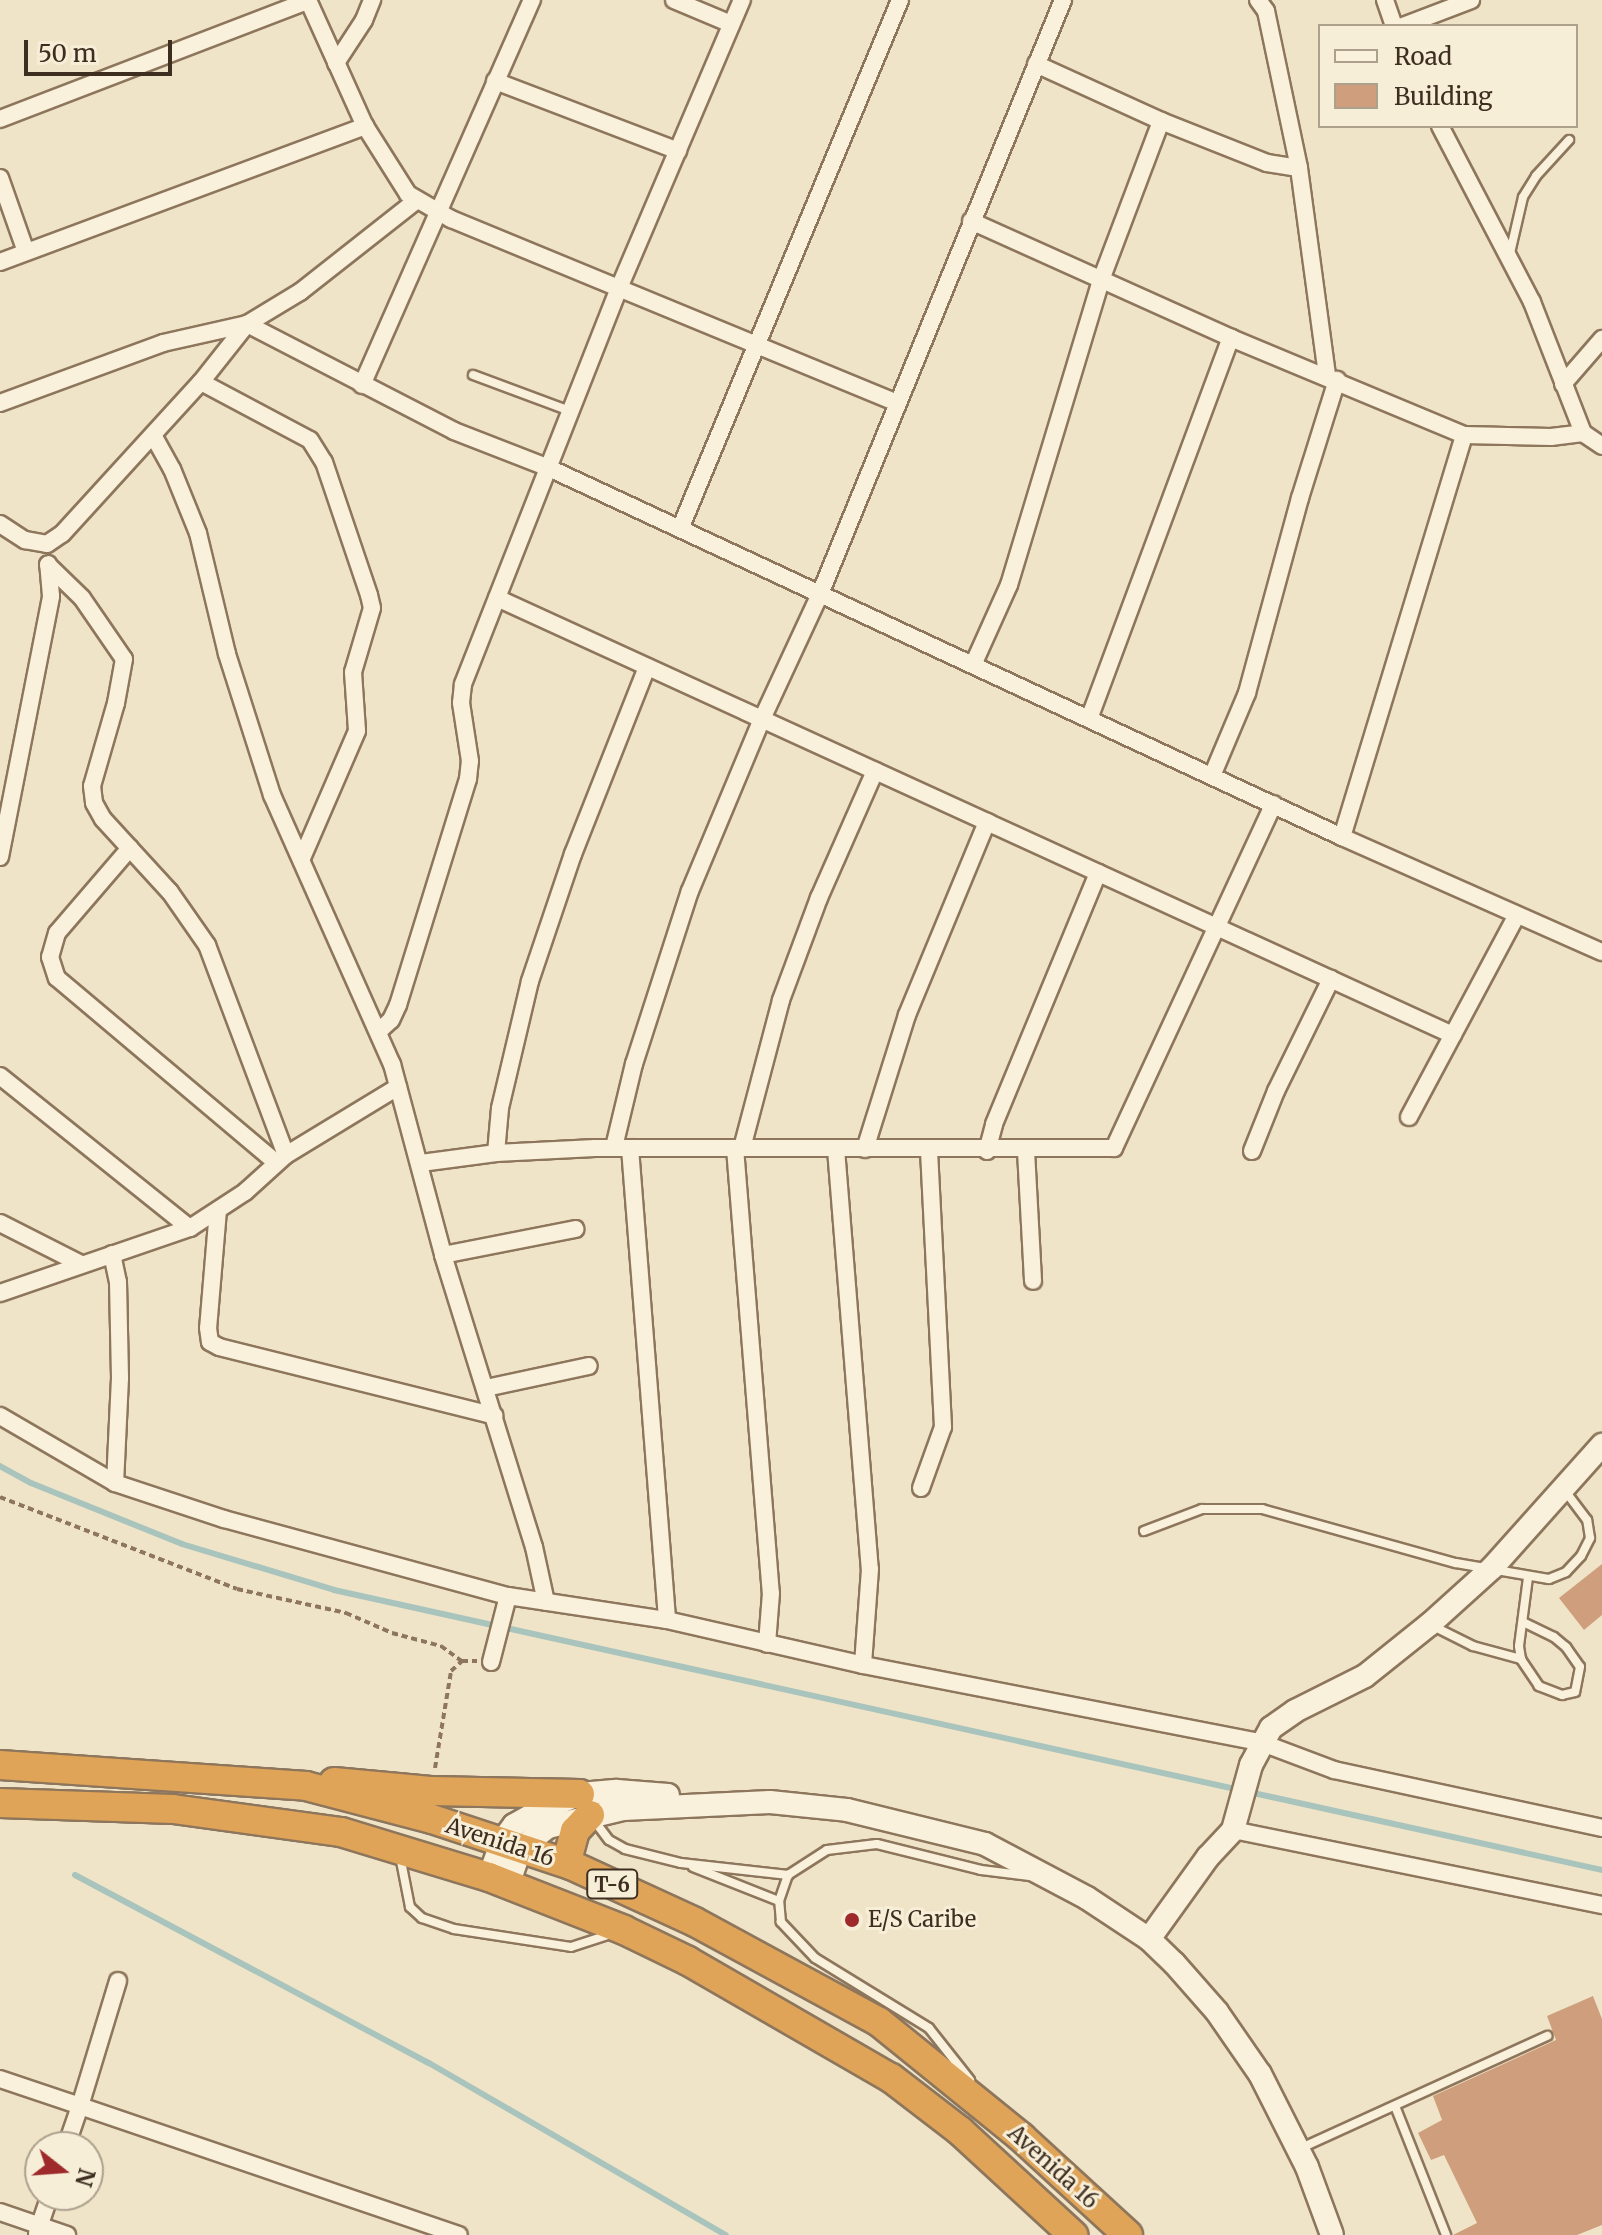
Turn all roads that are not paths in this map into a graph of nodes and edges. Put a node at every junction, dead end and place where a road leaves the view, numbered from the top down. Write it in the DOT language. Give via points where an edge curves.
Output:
graph roads {
  1 [pos="308,0"];
  2 [pos="372,0"];
  3 [pos="532,0"];
  4 [pos="674,0"];
  5 [pos="742,0"];
  6 [pos="900,0"];
  7 [pos="1063,0"];
  8 [pos="1258,0"];
  9 [pos="1385,0"];
  10 [pos="1471,0"];
  11 [pos="731,24"];
  12 [pos="1393,24"];
  13 [pos="1408,24"];
  14 [pos="336,63"];
  15 [pos="1036,64"];
  16 [pos="495,81"];
  17 [pos="0,119"];
  18 [pos="1161,121"];
  19 [pos="365,126"];
  20 [pos="1441,128"];
  21 [pos="1569,140"];
  22 [pos="678,151"];
  23 [pos="1299,168"];
  24 [pos="0,178"];
  25 [pos="417,200"];
  26 [pos="439,212"];
  27 [pos="971,221"];
  28 [pos="26,252"];
  29 [pos="1509,258"];
  30 [pos="0,262"];
  31 [pos="1101,280"];
  32 [pos="619,288"];
  33 [pos="247,324"];
  34 [pos="1231,338"];
  35 [pos="1602,339"];
  36 [pos="758,345"];
  37 [pos="473,375"];
  38 [pos="1332,378"];
  39 [pos="201,382"];
  40 [pos="1563,384"];
  41 [pos="362,385"];
  42 [pos="896,402"];
  43 [pos="0,403"];
  44 [pos="571,411"];
  45 [pos="1583,433"];
  46 [pos="153,435"];
  47 [pos="1464,435"];
  48 [pos="1602,446"];
  49 [pos="549,468"];
  50 [pos="0,524"];
  51 [pos="680,529"];
  52 [pos="47,544"];
  53 [pos="48,565"];
  54 [pos="820,594"];
  55 [pos="497,598"];
  56 [pos="973,665"];
  57 [pos="647,667"];
  58 [pos="762,719"];
  59 [pos="1089,719"];
  60 [pos="875,771"];
  61 [pos="1212,776"];
  62 [pos="6,790"];
  63 [pos="1274,804"];
  64 [pos="987,822"];
  65 [pos="1342,837"];
  66 [pos="130,848"];
  67 [pos="0,857"];
  68 [pos="302,858"];
  69 [pos="1098,873"];
  70 [pos="1517,915"];
  71 [pos="1217,927"];
  72 [pos="1602,952"];
  73 [pos="1331,979"];
  74 [pos="379,1031"];
  75 [pos="1453,1035"];
  76 [pos="0,1076"];
  77 [pos="398,1087"];
  78 [pos="1409,1117"];
  79 [pos="622,1148"];
  80 [pos="738,1148"];
  81 [pos="836,1149"];
  82 [pos="865,1149"];
  83 [pos="929,1150"];
  84 [pos="987,1151"];
  85 [pos="1026,1151"];
  86 [pos="1252,1151"];
  87 [pos="496,1153"];
  88 [pos="281,1159"];
  89 [pos="421,1163"];
  90 [pos="218,1210"];
  91 [pos="0,1223"];
  92 [pos="190,1228"];
  93 [pos="575,1229"];
  94 [pos="112,1254"];
  95 [pos="443,1255"];
  96 [pos="81,1264"];
  97 [pos="1033,1281"];
  98 [pos="0,1293"];
  99 [pos="589,1366"];
  100 [pos="486,1388"];
  101 [pos="0,1416"];
  102 [pos="495,1416"];
  103 [pos="1602,1445"];
  104 [pos="115,1483"];
  105 [pos="921,1488"];
  106 [pos="1564,1490"];
  107 [pos="1144,1531"];
  108 [pos="1493,1567"];
  109 [pos="1528,1578"];
  110 [pos="508,1596"];
  111 [pos="546,1602"];
  112 [pos="667,1620"];
  113 [pos="1523,1622"];
  114 [pos="1430,1624"];
  115 [pos="767,1644"];
  116 [pos="1521,1659"];
  117 [pos="491,1662"];
  118 [pos="863,1665"];
  119 [pos="1260,1742"];
  120 [pos="0,1765"];
  121 [pos="306,1786"];
  122 [pos="0,1803"];
  123 [pos="585,1804"];
  124 [pos="1235,1822"];
  125 [pos="1602,1828"];
  126 [pos="511,1844"];
  127 [pos="399,1849"];
  128 [pos="681,1863"];
  129 [pos="571,1865"];
  130 [pos="788,1875"];
  131 [pos="1046,1877"];
  132 [pos="498,1881"];
  133 [pos="779,1901"];
  134 [pos="1602,1905"];
  135 [pos="624,1930"];
  136 [pos="1149,1939"];
  137 [pos="118,1981"];
  138 [pos="1547,2036"];
  139 [pos="0,2079"];
  140 [pos="80,2106"];
  141 [pos="1395,2106"];
  142 [pos="1002,2121"];
  143 [pos="71,2131"];
  144 [pos="1298,2150"];
  145 [pos="45,2211"];
  146 [pos="0,2212"];
  147 [pos="38,2230"];
  148 [pos="67,2235"];
  149 [pos="459,2235"];
  150 [pos="1073,2235"];
  151 [pos="1128,2235"];
  152 [pos="1332,2235"];
  153 [pos="1446,2235"];
  1 -- 14 [label="street"];
  1 -- 17 [label="street"];
  2 -- 14 [label="street"];
  3 -- 16 [label="street"];
  4 -- 11 [label="street"];
  5 -- 11 [label="street"];
  6 -- 36 [label="street"];
  7 -- 15 [label="street"];
  8 -- 23 [label="street" via="1266,11"];
  9 -- 12 [label="street"];
  10 -- 13 [label="street"];
  11 -- 22 [label="street"];
  14 -- 19 [label="street"];
  15 -- 18 [label="street"];
  15 -- 27 [label="street"];
  16 -- 22 [label="street"];
  16 -- 26 [label="street"];
  18 -- 23 [label="street" via="1267,163"];
  18 -- 31 [label="street"];
  19 -- 25 [label="street"];
  19 -- 28 [label="street"];
  20 -- 29 [label="street"];
  21 -- 29 [label="lane" via="1523,197"];
  22 -- 32 [label="street"];
  23 -- 38 [label="street"];
  24 -- 28 [label="street"];
  25 -- 26 [label="street"];
  25 -- 33 [label="street" via="300,292"];
  26 -- 32 [label="street"];
  26 -- 41 [label="street"];
  27 -- 31 [label="street"];
  27 -- 42 [label="street"];
  28 -- 30 [label="street"];
  29 -- 40 [label="street"];
  31 -- 34 [label="street"];
  31 -- 56 [label="street" via="1009,585"];
  32 -- 36 [label="street"];
  32 -- 44 [label="street"];
  33 -- 39 [label="street"];
  33 -- 41 [label="street"];
  33 -- 43 [label="street" via="163,343"];
  34 -- 38 [label="street"];
  34 -- 59 [label="street"];
  35 -- 40 [label="street"];
  36 -- 42 [label="street"];
  36 -- 51 [label="street"];
  37 -- 44 [label="lane"];
  38 -- 47 [label="street"];
  38 -- 61 [label="street" via="1247,693"];
  39 -- 46 [label="street"];
  39 -- 68 [label="street" via="310,440 324,462 372,608 353,672 357,731"];
  40 -- 45 [label="street"];
  41 -- 49 [label="street" via="454,431"];
  42 -- 54 [label="street"];
  44 -- 49 [label="street"];
  45 -- 47 [label="street"];
  45 -- 48 [label="street"];
  46 -- 52 [label="street"];
  46 -- 68 [label="street" via="198,533 227,654 272,795"];
  47 -- 65 [label="street"];
  49 -- 51 [label="street"];
  49 -- 55 [label="street"];
  50 -- 52 [label="street" via="25,540"];
  51 -- 54 [label="street"];
  52 -- 53 [label="street"];
  53 -- 62 [label="street" via="51,596"];
  53 -- 66 [label="street" via="82,598 124,659 92,786 103,819"];
  54 -- 56 [label="street"];
  54 -- 58 [label="street"];
  55 -- 57 [label="street"];
  55 -- 74 [label="street" via="463,684 468,779 398,1005"];
  56 -- 59 [label="street"];
  57 -- 58 [label="street"];
  57 -- 87 [label="street" via="573,854 530,981 500,1108"];
  58 -- 60 [label="street"];
  58 -- 79 [label="street" via="690,891 634,1064"];
  59 -- 61 [label="street"];
  60 -- 64 [label="street"];
  60 -- 80 [label="street" via="781,1000"];
  61 -- 63 [label="street"];
  62 -- 67 [label="street"];
  63 -- 65 [label="street"];
  63 -- 71 [label="street"];
  64 -- 69 [label="street"];
  64 -- 82 [label="street" via="907,1015"];
  65 -- 70 [label="street"];
  66 -- 88 [label="street" via="207,945"];
  66 -- 88 [label="street" via="57,933 50,957 57,978"];
  68 -- 74 [label="street"];
  69 -- 71 [label="street"];
  69 -- 84 [label="street"];
  70 -- 72 [label="street"];
  70 -- 75 [label="street"];
  71 -- 73 [label="street"];
  71 -- 85 [label="street" via="1114,1148"];
  73 -- 75 [label="street"];
  73 -- 86 [label="street"];
  74 -- 77 [label="street"];
  75 -- 78 [label="street"];
  76 -- 92 [label="street"];
  77 -- 88 [label="street"];
  77 -- 89 [label="street"];
  79 -- 80 [label="street"];
  79 -- 87 [label="street"];
  79 -- 112 [label="street"];
  80 -- 81 [label="street"];
  80 -- 115 [label="street" via="771,1593"];
  81 -- 82 [label="street"];
  81 -- 118 [label="street" via="870,1569"];
  82 -- 83 [label="street"];
  83 -- 84 [label="street"];
  83 -- 105 [label="street" via="943,1427"];
  84 -- 85 [label="street"];
  85 -- 97 [label="street"];
  87 -- 89 [label="street"];
  88 -- 90 [label="street"];
  89 -- 95 [label="street"];
  90 -- 92 [label="street"];
  90 -- 102 [label="street" via="210,1342"];
  91 -- 96 [label="street"];
  92 -- 94 [label="street"];
  93 -- 95 [label="street"];
  94 -- 96 [label="street"];
  94 -- 104 [label="street" via="118,1282 120,1378"];
  95 -- 100 [label="street"];
  96 -- 98 [label="street"];
  99 -- 100 [label="street"];
  100 -- 102 [label="street"];
  101 -- 104 [label="street"];
  102 -- 111 [label="street"];
  103 -- 106 [label="street"];
  104 -- 110 [label="street" via="224,1519"];
  106 -- 108 [label="street"];
  106 -- 109 [label="lane" via="1587,1520 1590,1538 1566,1572 1549,1579"];
  107 -- 108 [label="lane" via="1202,1509 1262,1509 1456,1563"];
  108 -- 109 [label="lane"];
  108 -- 114 [label="street"];
  109 -- 113 [label="lane"];
  110 -- 111 [label="street"];
  110 -- 117 [label="street"];
  111 -- 112 [label="street"];
  112 -- 115 [label="street"];
  113 -- 116 [label="lane"];
  113 -- 116 [label="lane" via="1566,1647 1580,1667 1575,1692 1562,1695 1539,1686"];
  114 -- 116 [label="lane" via="1473,1646"];
  114 -- 119 [label="street" via="1365,1676 1295,1711"];
  115 -- 118 [label="street"];
  118 -- 119 [label="street"];
  119 -- 124 [label="street"];
  119 -- 125 [label="street" via="1334,1770"];
  120 -- 121 [label="highway, Avenida 16 / T-6"];
  121 -- 123 [label="highway, T-6" via="344,1781"];
  121 -- 126 [label="highway, Avenida 16 / T-6"];
  122 -- 127 [label="highway, Avenida 16 / T-6" via="173,1809 341,1832"];
  123 -- 126 [label="street"];
  123 -- 128 [label="lane" via="609,1840"];
  123 -- 129 [label="highway" via="568,1857"];
  123 -- 131 [label="street" via="623,1809 786,1803 847,1810 985,1844"];
  124 -- 134 [label="street"];
  124 -- 136 [label="street"];
  126 -- 129 [label="highway, Avenida 16 / T-6"];
  126 -- 132 [label="street"];
  127 -- 132 [label="highway, Avenida 16 / T-6"];
  127 -- 135 [label="lane" via="410,1907 422,1918 454,1929 571,1947"];
  128 -- 130 [label="lane"];
  128 -- 133 [label="lane"];
  129 -- 142 [label="highway, Avenida 16 / T-6" via="695,1922 879,2022"];
  130 -- 131 [label="lane" via="827,1850 877,1844 981,1870"];
  130 -- 133 [label="lane"];
  131 -- 136 [label="street"];
  132 -- 135 [label="highway, Avenida 16 / T-6"];
  133 -- 142 [label="lane" via="781,1922 815,1958 929,2028"];
  135 -- 150 [label="highway, Avenida 16 / T-6" via="891,2078 960,2131"];
  136 -- 144 [label="street" via="1217,2012 1260,2074"];
  137 -- 140 [label="street"];
  138 -- 141 [label="lane"];
  139 -- 140 [label="street"];
  140 -- 143 [label="street"];
  140 -- 149 [label="street"];
  141 -- 144 [label="lane"];
  141 -- 153 [label="lane"];
  142 -- 151 [label="highway, Avenida 16 / T-6"];
  144 -- 152 [label="street"];
  145 -- 147 [label="street"];
  146 -- 147 [label="street"];
  147 -- 148 [label="street"];
}
